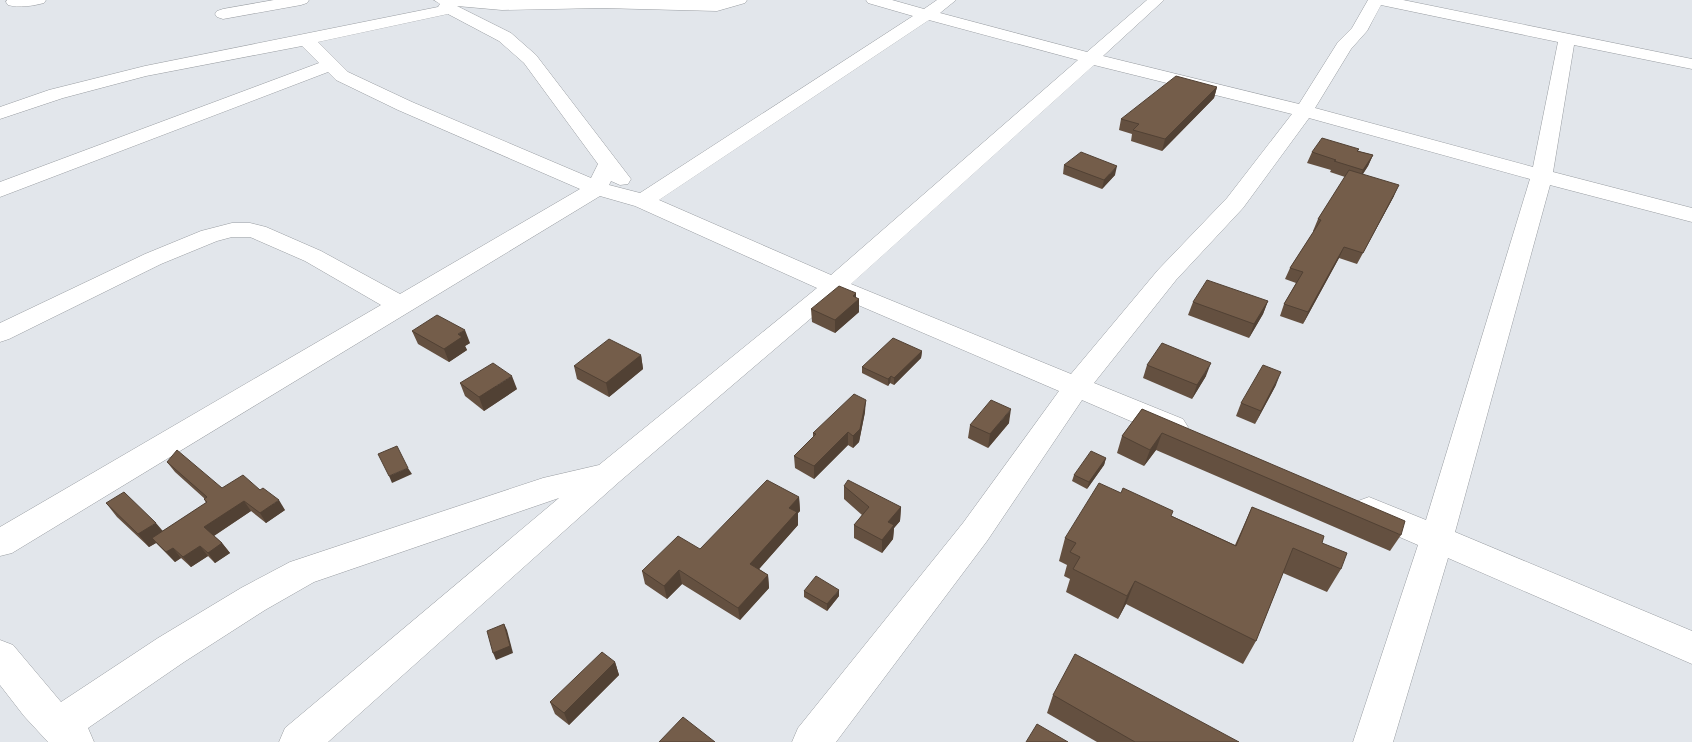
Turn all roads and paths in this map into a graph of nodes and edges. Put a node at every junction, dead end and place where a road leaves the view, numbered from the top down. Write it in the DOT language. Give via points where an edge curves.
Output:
graph roads {
  1 [pos="38,0"];
  2 [pos="301,0"];
  3 [pos="431,0"];
  4 [pos="739,0"];
  5 [pos="874,0"];
  6 [pos="948,0"];
  7 [pos="1156,0"];
  8 [pos="1376,0"];
  9 [pos="1380,0"];
  10 [pos="558,2"];
  11 [pos="657,2"];
  12 [pos="11,3"];
  13 [pos="454,6"];
  14 [pos="927,15"];
  15 [pos="223,28"];
  16 [pos="1567,38"];
  17 [pos="306,40"];
  18 [pos="1090,59"];
  19 [pos="1692,64"];
  20 [pos="329,65"];
  21 [pos="1304,111"];
  22 [pos="0,113"];
  23 [pos="603,176"];
  24 [pos="1542,176"];
  25 [pos="0,190"];
  26 [pos="639,200"];
  27 [pos="1692,215"];
  28 [pos="834,286"];
  29 [pos="401,305"];
  30 [pos="0,332"];
  31 [pos="1077,386"];
  32 [pos="1194,436"];
  33 [pos="608,474"];
  34 [pos="1347,501"];
  35 [pos="1437,539"];
  36 [pos="0,543"];
  37 [pos="1692,648"];
  38 [pos="0,657"];
  39 [pos="66,734"];
  40 [pos="299,742"];
  41 [pos="812,742"];
  42 [pos="1374,742"];
  1 -- 12 [label="street"];
  2 -- 15 [label="street"];
  3 -- 13 [label="street"];
  4 -- 11 [label="street" via="717,6"];
  5 -- 14 [label="street"];
  6 -- 14 [label="street"];
  7 -- 18 [label="street"];
  8 -- 21 [label="street" via="1359,31 1344,46"];
  9 -- 16 [label="street"];
  10 -- 11 [label="street"];
  10 -- 13 [label="street"];
  13 -- 17 [label="street"];
  13 -- 23 [label="street" via="505,37 530,59"];
  14 -- 18 [label="street"];
  14 -- 26 [label="street"];
  15 -- 17 [label="street"];
  15 -- 22 [label="street" via="144,71 56,94"];
  16 -- 19 [label="street"];
  16 -- 24 [label="street"];
  17 -- 20 [label="street"];
  18 -- 21 [label="street"];
  18 -- 28 [label="street"];
  20 -- 23 [label="street" via="342,76 404,106"];
  20 -- 25 [label="street"];
  21 -- 24 [label="street"];
  21 -- 31 [label="street" via="1235,203 1167,275"];
  23 -- 26 [label="street"];
  23 -- 29 [label="street"];
  24 -- 27 [label="street"];
  24 -- 35 [label="street"];
  26 -- 28 [label="street"];
  28 -- 31 [label="street"];
  28 -- 33 [label="street"];
  29 -- 30 [label="street" via="313,256 258,232 232,230 153,259"];
  29 -- 36 [label="street"];
  31 -- 32 [label="street"];
  31 -- 41 [label="street" via="976,532"];
  33 -- 39 [label="street" via="543,490 302,572 171,650"];
  33 -- 40 [label="street"];
  34 -- 35 [label="street"];
  35 -- 37 [label="street"];
  35 -- 42 [label="street"];
  38 -- 39 [label="street" via="36,703"];
}
